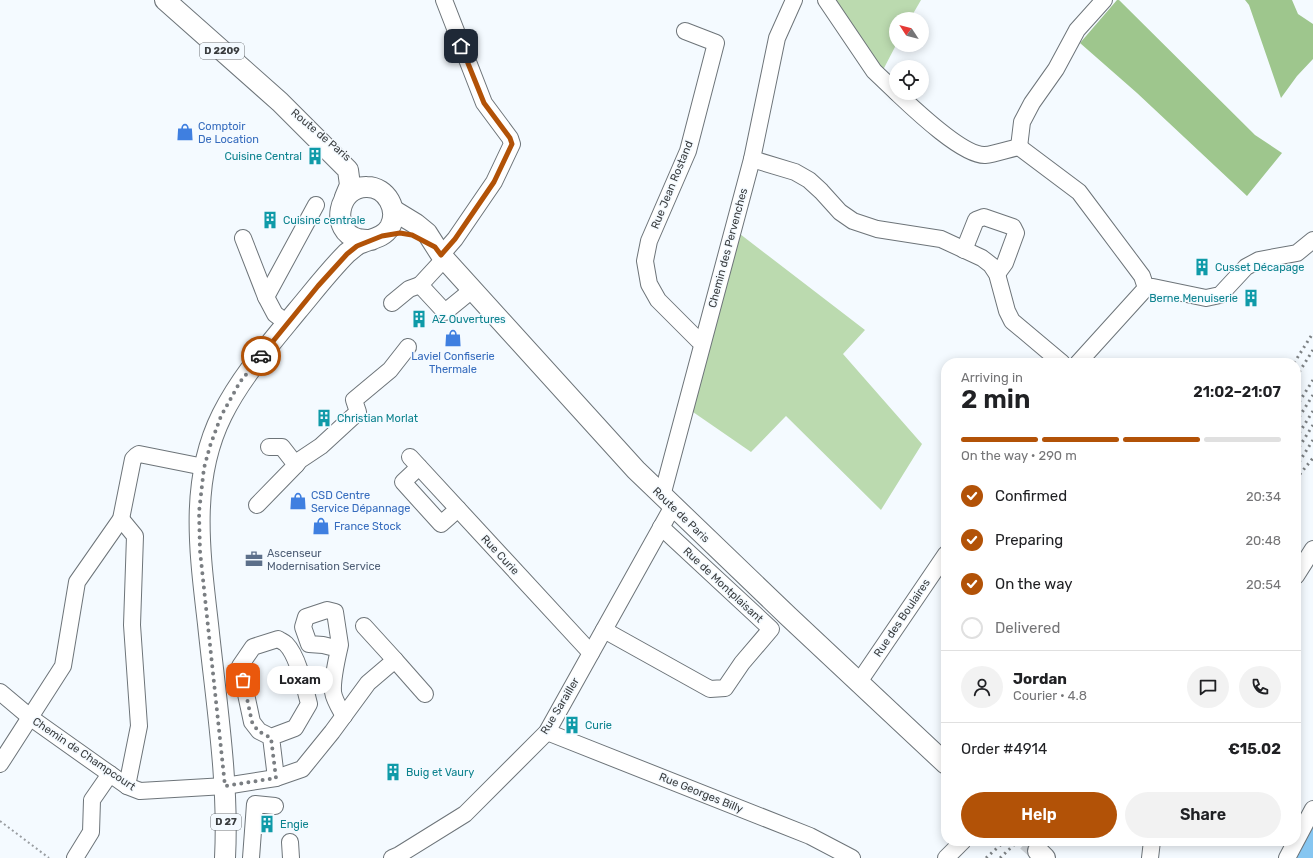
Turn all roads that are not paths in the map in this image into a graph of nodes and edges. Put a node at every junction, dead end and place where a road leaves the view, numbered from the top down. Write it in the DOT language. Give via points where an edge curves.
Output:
graph roads {
  1 [pos="165,0"];
  2 [pos="444,0"];
  3 [pos="794,0"];
  4 [pos="826,0"];
  5 [pos="1104,0"];
  6 [pos="685,30"];
  7 [pos="889,85"];
  8 [pos="905,100"];
  9 [pos="280,102"];
  10 [pos="1019,147"];
  11 [pos="752,159"];
  12 [pos="376,188"];
  13 [pos="345,197"];
  14 [pos="316,204"];
  15 [pos="393,210"];
  16 [pos="341,224"];
  17 [pos="243,238"];
  18 [pos="376,238"];
  19 [pos="1313,240"];
  20 [pos="964,250"];
  21 [pos="440,254"];
  22 [pos="997,274"];
  23 [pos="420,285"];
  24 [pos="318,286"];
  25 [pos="1146,288"];
  26 [pos="472,290"];
  27 [pos="266,297"];
  28 [pos="392,303"];
  29 [pos="287,323"];
  30 [pos="702,342"];
  31 [pos="408,347"];
  32 [pos="1056,358"];
  33 [pos="1083,358"];
  34 [pos="269,447"];
  35 [pos="296,465"];
  36 [pos="204,468"];
  37 [pos="667,501"];
  38 [pos="257,504"];
  39 [pos="458,509"];
  40 [pos="121,519"];
  41 [pos="661,527"];
  42 [pos="1313,549"];
  43 [pos="941,561"];
  44 [pos="1301,568"];
  45 [pos="364,626"];
  46 [pos="604,630"];
  47 [pos="339,649"];
  48 [pos="591,652"];
  49 [pos="395,660"];
  50 [pos="859,682"];
  51 [pos="0,692"];
  52 [pos="426,694"];
  53 [pos="344,716"];
  54 [pos="31,718"];
  55 [pos="547,732"];
  56 [pos="271,738"];
  57 [pos="941,759"];
  58 [pos="0,764"];
  59 [pos="110,774"];
  60 [pos="276,778"];
  61 [pos="127,786"];
  62 [pos="225,786"];
  63 [pos="275,806"];
  64 [pos="1313,809"];
  65 [pos="1301,832"];
  66 [pos="290,842"];
  67 [pos="958,846"];
  68 [pos="1151,846"];
  69 [pos="1293,846"];
  70 [pos="75,858"];
  71 [pos="225,858"];
  72 [pos="251,858"];
  73 [pos="291,858"];
  74 [pos="392,858"];
  75 [pos="852,858"];
  76 [pos="946,858"];
  77 [pos="1150,858"];
  78 [pos="1287,858"];
  1 -- 9 [label="main road, Route de Paris / D 2209"];
  2 -- 21 [label="street" via="484,103 512,144 494,182 455,239"];
  3 -- 11 [label="street, Chemin des Pervenches" via="777,38"];
  4 -- 7 [label="street" via="874,71"];
  5 -- 10 [label="street" via="1077,30 1056,69 1032,103 1022,122"];
  6 -- 30 [label="street, Rue Jean Rostand" via="716,43 688,151 649,241 645,262 649,284 658,300"];
  8 -- 10 [label="street" via="963,148 984,155"];
  9 -- 12 [label="main road, Route de Paris / D 2209" via="343,151"];
  9 -- 13 [label="main road, Route de Paris / D 2209" via="348,170 350,185"];
  10 -- 25 [label="street" via="1079,192 1142,276"];
  11 -- 20 [label="street" via="795,172 809,180 853,222 877,229 941,239"];
  11 -- 30 [label="street, Chemin des Pervenches"];
  12 -- 13 [label="main road" via="359,188"];
  12 -- 15 [label="main road" via="384,193"];
  13 -- 16 [label="main road" via="339,214"];
  14 -- 27 [label="street"];
  15 -- 18 [label="main road" via="393,220 389,229"];
  15 -- 21 [label="main road, Route de Paris" via="427,233"];
  16 -- 18 [label="main road" via="359,240"];
  16 -- 24 [label="main road, D 27" via="340,248"];
  17 -- 27 [label="street"];
  18 -- 21 [label="main road, Route de Paris" via="400,233 412,235"];
  18 -- 24 [label="main road, D 27" via="357,246 347,254"];
  19 -- 25 [label="street" via="1297,253 1259,260 1246,267 1220,295 1206,298 1153,287"];
  20 -- 22 [label="street" via="982,258"];
  20 -- 22 [label="street" via="976,220 984,217 1013,228 1016,233 1005,263"];
  21 -- 23 [label="street"];
  21 -- 26 [label="main road, Route de Paris"];
  22 -- 32 [label="street" via="1012,321"];
  23 -- 26 [label="street" via="445,312"];
  23 -- 28 [label="street" via="409,289"];
  24 -- 29 [label="main road, D 27"];
  25 -- 33 [label="street"];
  26 -- 37 [label="main road, Route de Paris" via="631,465"];
  27 -- 29 [label="street" via="275,314"];
  29 -- 36 [label="main road, D 27" via="240,382 221,416"];
  30 -- 37 [label="street, Chemin des Pervenches"];
  31 -- 35 [label="street" via="390,370 354,400 358,412"];
  34 -- 35 [label="street" via="282,447"];
  35 -- 38 [label="street"];
  36 -- 40 [label="street" via="139,454 133,459"];
  36 -- 62 [label="main road, D 27" via="199,512 200,551"];
  37 -- 41 [label="street, Rue Sarailler"];
  37 -- 50 [label="main road, Route de Paris"];
  39 -- 39 [label="street, Rue Curie" via="414,462 404,482 441,524"];
  39 -- 48 [label="street, Rue Curie"];
  40 -- 54 [label="street" via="77,582 63,666"];
  40 -- 61 [label="street" via="135,536 132,625 140,726"];
  41 -- 46 [label="street, Rue Sarailler"];
  41 -- 46 [label="street, Rue de Montplaisant" via="771,629 725,688 710,689"];
  42 -- 44 [label="street"];
  43 -- 50 [label="street, Rue des Boulaires"];
  45 -- 49 [label="street"];
  46 -- 48 [label="street, Rue Sarailler"];
  47 -- 53 [label="street" via="333,693"];
  48 -- 55 [label="street, Rue Sarailler"];
  49 -- 52 [label="street"];
  49 -- 53 [label="street, Chemin de Champcourt" via="368,683"];
  50 -- 57 [label="main road, Route de Paris"];
  51 -- 54 [label="street, Chemin de Champcourt"];
  53 -- 60 [label="street, Chemin de Champcourt" via="302,769"];
  54 -- 58 [label="street"];
  54 -- 59 [label="street, Chemin de Champcourt"];
  55 -- 74 [label="street, Rue Sarailler" via="465,814"];
  55 -- 75 [label="street, Rue Georges Billy" via="810,836"];
  56 -- 56 [label="street" via="295,728 309,704 304,682 291,650 286,643 278,639 253,647 240,666 252,722 258,731"];
  56 -- 60 [label="street"];
  59 -- 61 [label="street, Chemin de Champcourt"];
  59 -- 70 [label="street" via="92,800 91,832"];
  60 -- 62 [label="street, Chemin de Champcourt"];
  61 -- 62 [label="street, Chemin de Champcourt" via="140,792"];
  62 -- 71 [label="main road, D 27"];
  63 -- 72 [label="street" via="255,804"];
  64 -- 65 [label="street"];
  66 -- 73 [label="street"];
  67 -- 76 [label="street"];
  68 -- 77 [label="street"];
  69 -- 78 [label="street"];
}
